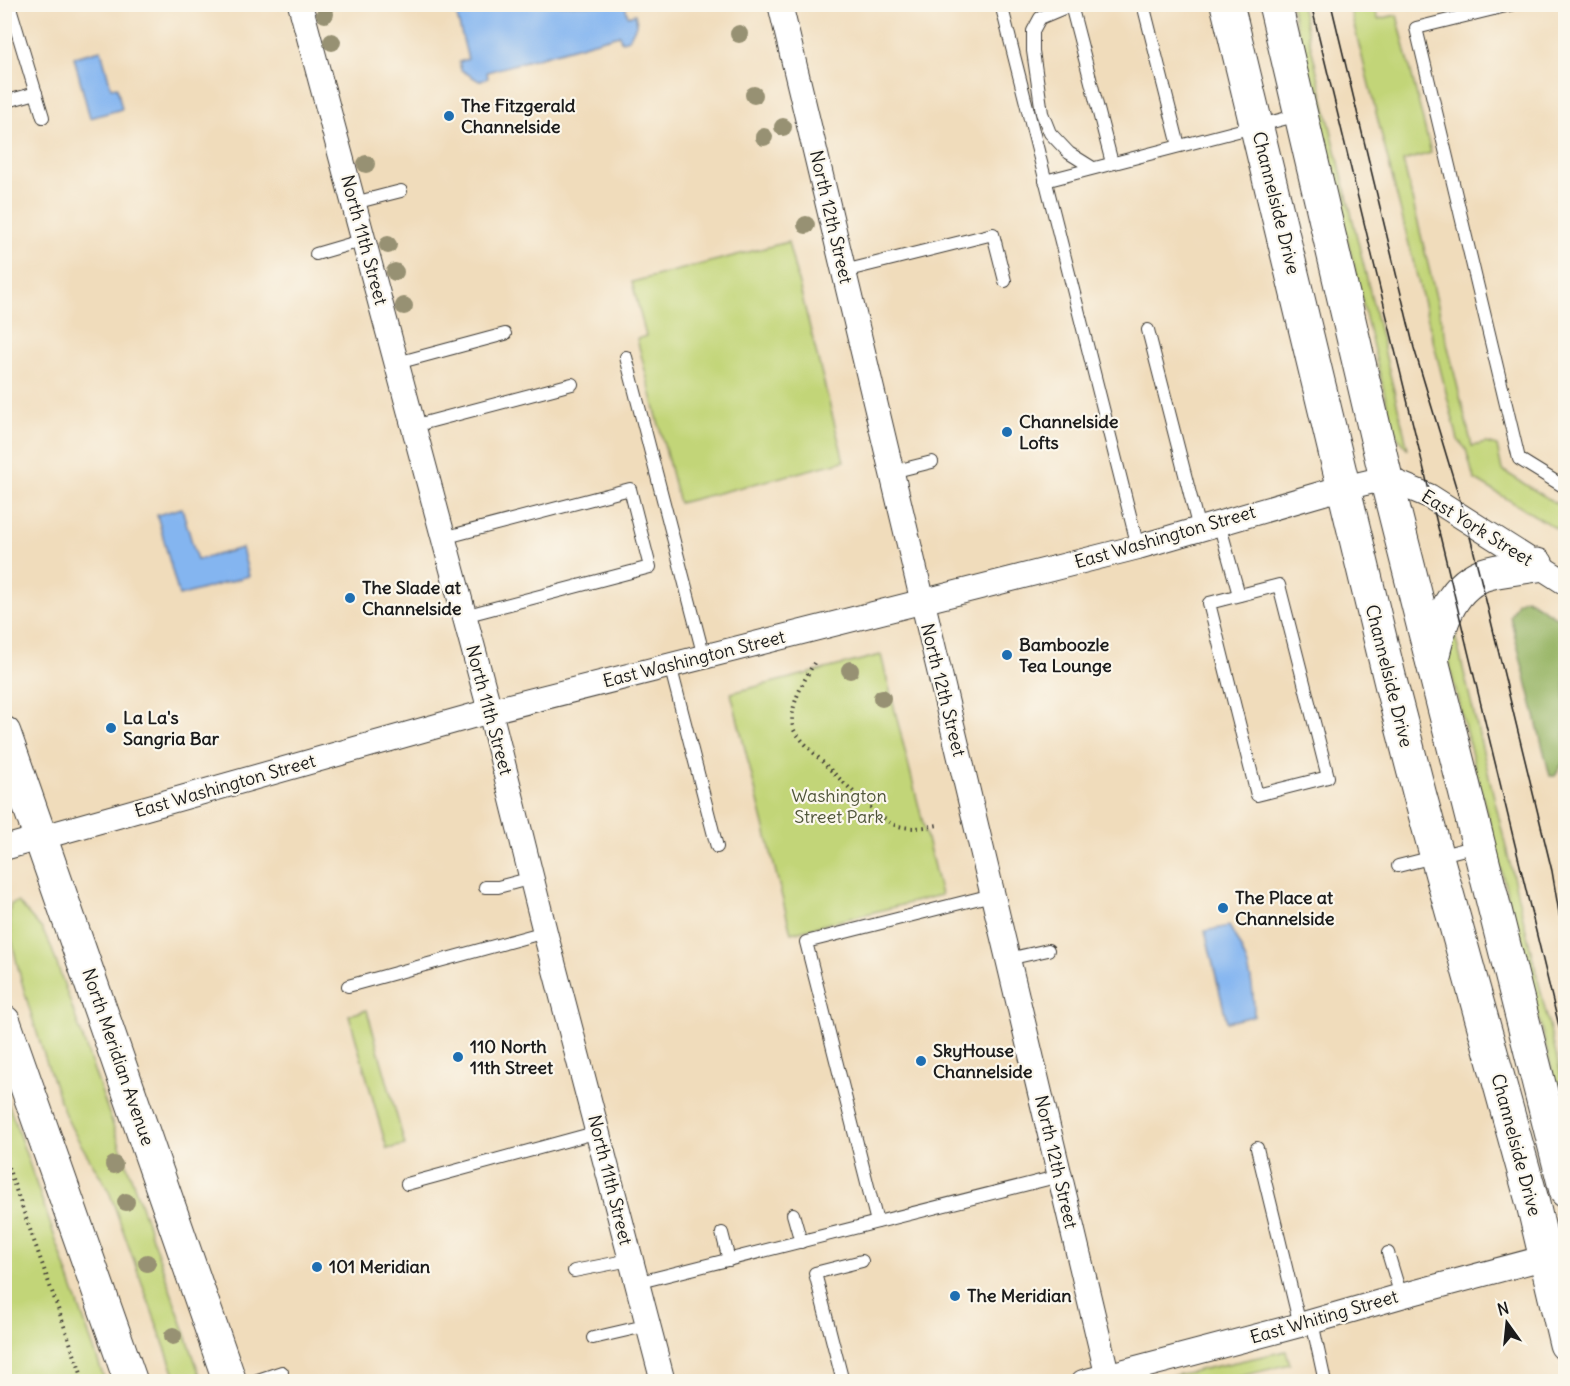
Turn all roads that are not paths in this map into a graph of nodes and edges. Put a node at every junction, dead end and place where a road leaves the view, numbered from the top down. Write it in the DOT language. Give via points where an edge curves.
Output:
graph roads {
  1 [pos="300,4"];
  2 [pos="780,4"];
  3 [pos="1001,4"];
  4 [pos="1143,4"];
  5 [pos="1227,4"];
  6 [pos="1275,4"];
  7 [pos="1514,4"];
  8 [pos="1073,5"];
  9 [pos="8,9"];
  10 [pos="36,93"];
  11 [pos="4,102"];
  12 [pos="1300,115"];
  13 [pos="44,117"];
  14 [pos="1258,126"];
  15 [pos="1179,146"];
  16 [pos="1112,163"];
  17 [pos="1093,168"];
  18 [pos="1045,181"];
  19 [pos="401,191"];
  20 [pos="354,203"];
  21 [pos="364,240"];
  22 [pos="315,254"];
  23 [pos="843,271"];
  24 [pos="1005,281"];
  25 [pos="1148,330"];
  26 [pos="505,334"];
  27 [pos="626,357"];
  28 [pos="397,363"];
  29 [pos="572,384"];
  30 [pos="413,426"];
  31 [pos="932,462"];
  32 [pos="892,472"];
  33 [pos="1386,478"];
  34 [pos="1344,488"];
  35 [pos="1566,488"];
  36 [pos="1209,526"];
  37 [pos="443,538"];
  38 [pos="1138,547"];
  39 [pos="1537,565"];
  40 [pos="1566,583"];
  41 [pos="1239,595"];
  42 [pos="922,602"];
  43 [pos="464,616"];
  44 [pos="704,657"];
  45 [pos="1432,661"];
  46 [pos="670,665"];
  47 [pos="490,711"];
  48 [pos="4,733"];
  49 [pos="41,838"];
  50 [pos="1477,846"];
  51 [pos="717,847"];
  52 [pos="4,848"];
  53 [pos="1437,856"];
  54 [pos="1398,866"];
  55 [pos="532,878"];
  56 [pos="485,887"];
  57 [pos="992,895"];
  58 [pos="545,932"];
  59 [pos="1048,950"];
  60 [pos="1008,959"];
  61 [pos="348,986"];
  62 [pos="4,1022"];
  63 [pos="598,1132"];
  64 [pos="1257,1148"];
  65 [pos="1060,1176"];
  66 [pos="407,1184"];
  67 [pos="1566,1191"];
  68 [pos="793,1214"];
  69 [pos="877,1222"];
  70 [pos="722,1233"];
  71 [pos="801,1242"];
  72 [pos="1388,1252"];
  73 [pos="1555,1255"];
  74 [pos="630,1260"];
  75 [pos="729,1260"];
  76 [pos="862,1261"];
  77 [pos="574,1271"];
  78 [pos="636,1283"];
  79 [pos="1401,1296"];
  80 [pos="1306,1324"];
  81 [pos="649,1325"];
  82 [pos="593,1338"];
  83 [pos="1566,1344"];
  84 [pos="282,1372"];
  85 [pos="1108,1378"];
  86 [pos="132,1382"];
  87 [pos="230,1382"];
  88 [pos="252,1382"];
  89 [pos="663,1382"];
  90 [pos="843,1382"];
  91 [pos="1083,1382"];
  92 [pos="1325,1382"];
  1 -- 20 [label="street, North 11th Street"];
  2 -- 23 [label="street, North 12th Street"];
  3 -- 18 [label="lane"];
  4 -- 15 [label="lane"];
  5 -- 14 [label="main road, Channelside Drive"];
  6 -- 12 [label="main road, Channelside Drive"];
  7 -- 35 [label="lane" via="1416,28 1519,459"];
  8 -- 16 [label="lane"];
  8 -- 17 [label="lane" via="1040,18 1033,31 1033,51 1042,112 1050,133 1069,153"];
  9 -- 10 [label="lane"];
  10 -- 11 [label="lane"];
  10 -- 13 [label="lane"];
  12 -- 14 [label="lane"];
  12 -- 33 [label="main road, Channelside Drive"];
  14 -- 15 [label="lane"];
  14 -- 34 [label="main road, Channelside Drive"];
  15 -- 16 [label="lane"];
  16 -- 17 [label="lane"];
  17 -- 18 [label="lane"];
  18 -- 38 [label="lane"];
  19 -- 20 [label="lane"];
  20 -- 21 [label="street, North 11th Street"];
  21 -- 22 [label="lane"];
  21 -- 28 [label="street, North 11th Street"];
  23 -- 24 [label="lane" via="993,234"];
  23 -- 32 [label="street, North 12th Street"];
  25 -- 36 [label="lane"];
  26 -- 28 [label="lane"];
  27 -- 44 [label="lane"];
  28 -- 30 [label="street, North 11th Street"];
  29 -- 30 [label="lane"];
  30 -- 37 [label="street, North 11th Street"];
  31 -- 32 [label="lane"];
  32 -- 42 [label="street, North 12th Street"];
  33 -- 34 [label="street, East Washington Street"];
  33 -- 39 [label="street, East York Street" via="1429,496"];
  33 -- 45 [label="main road, Channelside Drive"];
  34 -- 36 [label="street, East Washington Street"];
  34 -- 53 [label="main road, Channelside Drive"];
  36 -- 38 [label="street, East Washington Street"];
  36 -- 41 [label="lane"];
  37 -- 43 [label="street, North 11th Street"];
  37 -- 43 [label="lane" via="630,489 650,567"];
  38 -- 42 [label="street, East Washington Street"];
  39 -- 40 [label="street, East York Street"];
  39 -- 45 [label="main road" via="1479,576 1454,596 1437,636"];
  41 -- 41 [label="lane" via="1280,585 1328,777 1257,795 1209,603"];
  42 -- 44 [label="street, East Washington Street"];
  42 -- 57 [label="street, North 12th Street"];
  43 -- 47 [label="street, North 11th Street"];
  44 -- 46 [label="street, East Washington Street"];
  45 -- 50 [label="main road, Channelside Drive"];
  46 -- 47 [label="street, East Washington Street"];
  46 -- 51 [label="lane"];
  47 -- 49 [label="street, East Washington Street"];
  47 -- 55 [label="street, North 11th Street"];
  48 -- 49 [label="main road, North Meridian Avenue"];
  49 -- 52 [label="street, East Washington Street"];
  49 -- 87 [label="main road, North Meridian Avenue"];
  50 -- 53 [label="lane"];
  50 -- 67 [label="main road, Channelside Drive"];
  53 -- 54 [label="lane"];
  53 -- 73 [label="main road, Channelside Drive" via="1533,1204"];
  55 -- 56 [label="lane"];
  55 -- 58 [label="street, North 11th Street"];
  57 -- 60 [label="street, North 12th Street"];
  57 -- 69 [label="lane" via="806,942"];
  58 -- 61 [label="lane"];
  58 -- 63 [label="street, North 11th Street"];
  59 -- 60 [label="lane"];
  60 -- 65 [label="street, North 12th Street"];
  62 -- 86 [label="main road"];
  63 -- 66 [label="lane"];
  63 -- 74 [label="street, North 11th Street"];
  64 -- 80 [label="lane"];
  65 -- 69 [label="lane"];
  65 -- 85 [label="street, North 12th Street"];
  68 -- 71 [label="lane"];
  69 -- 71 [label="lane"];
  70 -- 75 [label="lane"];
  71 -- 75 [label="lane"];
  72 -- 79 [label="lane"];
  73 -- 79 [label="street, East Whiting Street"];
  73 -- 83 [label="main road, Channelside Drive"];
  74 -- 77 [label="lane"];
  74 -- 78 [label="street, North 11th Street"];
  75 -- 78 [label="lane"];
  76 -- 90 [label="lane" via="815,1273"];
  78 -- 81 [label="street, North 11th Street"];
  79 -- 80 [label="street, East Whiting Street"];
  80 -- 85 [label="street, East Whiting Street"];
  80 -- 92 [label="lane"];
  81 -- 82 [label="lane"];
  81 -- 89 [label="street, North 11th Street"];
  84 -- 88 [label="lane"];
  85 -- 91 [label="street, East Whiting Street"];
}
